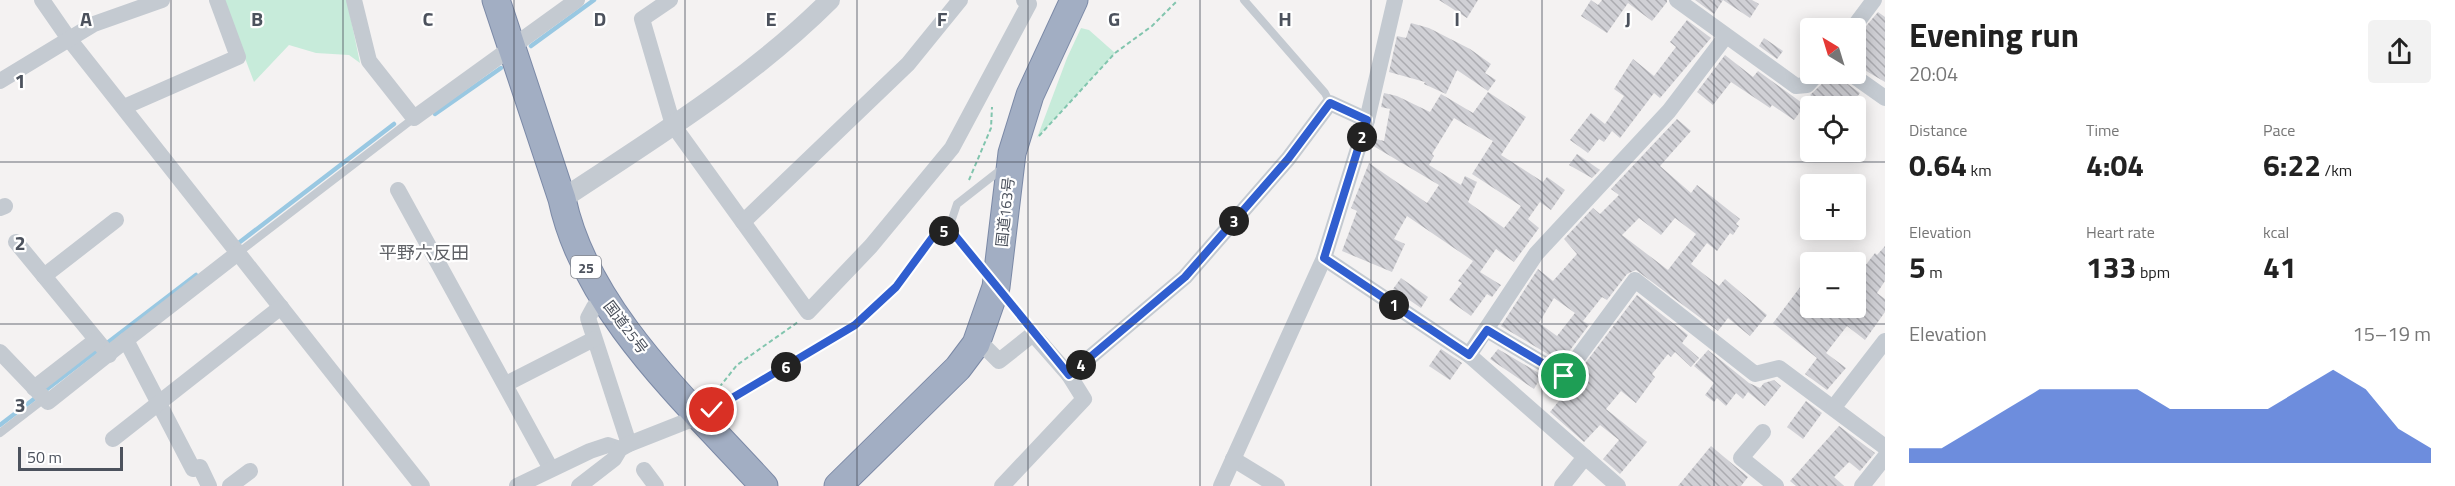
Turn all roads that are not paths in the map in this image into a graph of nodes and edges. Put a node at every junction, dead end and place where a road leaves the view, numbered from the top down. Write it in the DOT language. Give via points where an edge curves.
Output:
graph roads {
  1 [pos="42,0"];
  2 [pos="162,0"];
  3 [pos="217,0"];
  4 [pos="354,0"];
  5 [pos="496,0"];
  6 [pos="577,0"];
  7 [pos="670,0"];
  8 [pos="830,0"];
  9 [pos="960,0"];
  10 [pos="1024,0"];
  11 [pos="1074,0"];
  12 [pos="1244,0"];
  13 [pos="1395,0"];
  14 [pos="1677,0"];
  15 [pos="1874,0"];
  16 [pos="1860,18"];
  17 [pos="1726,36"];
  18 [pos="69,39"];
  19 [pos="510,47"];
  20 [pos="0,81"];
  21 [pos="1808,84"];
  22 [pos="1865,84"];
  23 [pos="1885,98"];
  24 [pos="1330,103"];
  25 [pos="124,107"];
  26 [pos="414,118"];
  27 [pos="1367,120"];
  28 [pos="673,125"];
  29 [pos="1011,162"];
  30 [pos="398,190"];
  31 [pos="562,199"];
  32 [pos="116,220"];
  33 [pos="743,222"];
  34 [pos="16,242"];
  35 [pos="235,249"];
  36 [pos="1324,258"];
  37 [pos="44,276"];
  38 [pos="996,287"];
  39 [pos="605,300"];
  40 [pos="281,307"];
  41 [pos="1487,330"];
  42 [pos="1034,334"];
  43 [pos="594,339"];
  44 [pos="96,340"];
  45 [pos="126,340"];
  46 [pos="1885,341"];
  47 [pos="976,344"];
  48 [pos="0,351"];
  49 [pos="109,355"];
  50 [pos="1469,355"];
  51 [pos="1069,375"];
  52 [pos="506,384"];
  53 [pos="39,393"];
  54 [pos="158,405"];
  55 [pos="1833,407"];
  56 [pos="706,410"];
  57 [pos="0,432"];
  58 [pos="1763,432"];
  59 [pos="113,439"];
  60 [pos="624,446"];
  61 [pos="1885,447"];
  62 [pos="1585,457"];
  63 [pos="1885,458"];
  64 [pos="1233,459"];
  65 [pos="551,469"];
  66 [pos="644,470"];
  67 [pos="250,471"];
  68 [pos="209,486"];
  69 [pos="230,486"];
  70 [pos="422,486"];
  71 [pos="517,486"];
  72 [pos="579,486"];
  73 [pos="656,486"];
  74 [pos="764,486"];
  75 [pos="838,486"];
  76 [pos="1002,486"];
  77 [pos="1221,486"];
  78 [pos="1277,486"];
  79 [pos="1562,486"];
  80 [pos="1618,486"];
  81 [pos="1776,486"];
  82 [pos="1862,486"];
  1 -- 18 [label="street"];
  2 -- 18 [label="street" via="94,24"];
  3 -- 25 [label="street" via="238,57"];
  4 -- 26 [label="street" via="369,61"];
  5 -- 19 [label="highway, 国道25号 / 25"];
  6 -- 19 [label="street"];
  7 -- 28 [label="street" via="642,19"];
  8 -- 28 [label="street" via="774,51"];
  9 -- 33 [label="street" via="908,64"];
  10 -- 33 [label="street" via="1029,4 952,148 871,246 808,312"];
  11 -- 29 [label="highway, 国道163号" via="1030,94"];
  12 -- 24 [label="lane"];
  13 -- 27 [label="street"];
  14 -- 17 [label="street"];
  15 -- 16 [label="street"];
  17 -- 21 [label="street" via="1796,86"];
  17 -- 41 [label="street" via="1669,111 1536,254"];
  18 -- 20 [label="street"];
  18 -- 25 [label="street"];
  19 -- 26 [label="street"];
  19 -- 31 [label="highway, 国道25号 / 25"];
  22 -- 23 [label="street"];
  24 -- 27 [label="street"];
  24 -- 51 [label="street" via="1288,159 1185,277"];
  25 -- 35 [label="street"];
  26 -- 35 [label="lane"];
  27 -- 36 [label="street"];
  28 -- 31 [label="street"];
  28 -- 33 [label="street"];
  29 -- 38 [label="highway, 国道163号"];
  29 -- 38 [label="lane" via="957,204 949,228"];
  30 -- 52 [label="street"];
  31 -- 39 [label="highway, 国道25号 / 25" via="583,262"];
  32 -- 37 [label="street"];
  34 -- 37 [label="street"];
  35 -- 40 [label="street"];
  35 -- 45 [label="street"];
  36 -- 50 [label="street"];
  36 -- 64 [label="street"];
  37 -- 44 [label="street"];
  38 -- 42 [label="lane"];
  38 -- 47 [label="highway, 国道163号"];
  39 -- 43 [label="street" via="594,307 588,318"];
  39 -- 56 [label="highway, 国道25号 / 25" via="644,351"];
  40 -- 54 [label="street"];
  40 -- 70 [label="street"];
  41 -- 50 [label="street"];
  41 -- 55 [label="street" via="1564,376 1635,280 1755,374 1779,368"];
  42 -- 47 [label="street" via="999,361"];
  42 -- 51 [label="street"];
  43 -- 52 [label="street"];
  43 -- 60 [label="street"];
  44 -- 49 [label="street"];
  44 -- 53 [label="street"];
  45 -- 49 [label="street"];
  45 -- 54 [label="street"];
  46 -- 55 [label="street"];
  47 -- 75 [label="highway, 国道163号" via="958,368"];
  48 -- 53 [label="street"];
  49 -- 53 [label="street" via="48,402"];
  50 -- 62 [label="street"];
  51 -- 76 [label="street" via="1084,399"];
  52 -- 65 [label="street"];
  53 -- 57 [label="lane"];
  54 -- 59 [label="street"];
  54 -- 68 [label="street" via="193,469 200,467"];
  55 -- 61 [label="street"];
  56 -- 60 [label="street"];
  56 -- 74 [label="highway, 国道25号 / 25"];
  58 -- 81 [label="street" via="1741,458"];
  60 -- 65 [label="street" via="608,445"];
  60 -- 72 [label="street" via="614,459"];
  62 -- 79 [label="street"];
  62 -- 80 [label="street"];
  63 -- 82 [label="street"];
  64 -- 77 [label="street"];
  64 -- 78 [label="street"];
  65 -- 71 [label="street"];
  66 -- 73 [label="street"];
  67 -- 69 [label="street"];
}
